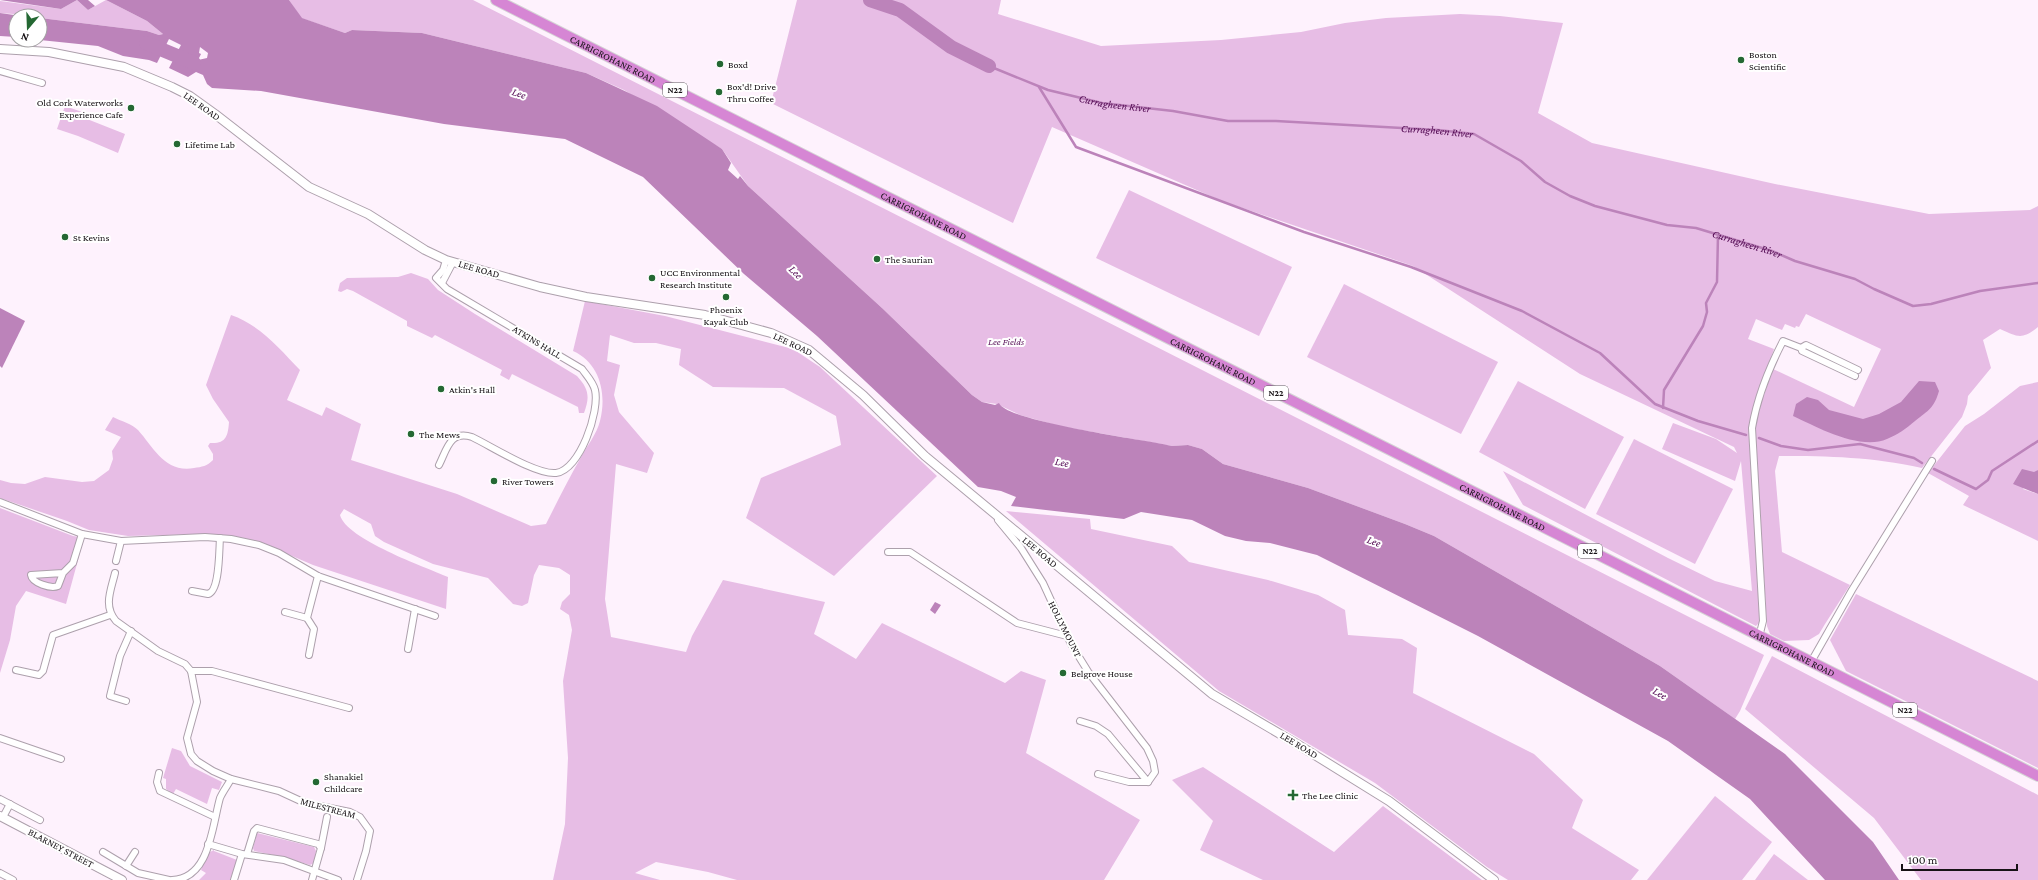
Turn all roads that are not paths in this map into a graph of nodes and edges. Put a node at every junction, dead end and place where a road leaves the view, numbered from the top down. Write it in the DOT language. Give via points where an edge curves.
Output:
graph roads {
  1 [pos="496,0"];
  2 [pos="0,50"];
  3 [pos="0,71"];
  4 [pos="42,83"];
  5 [pos="449,261"];
  6 [pos="442,283"];
  7 [pos="1857,373"];
  8 [pos="1932,460"];
  9 [pos="439,465"];
  10 [pos="0,502"];
  11 [pos="996,515"];
  12 [pos="82,534"];
  13 [pos="220,538"];
  14 [pos="121,541"];
  15 [pos="888,552"];
  16 [pos="116,561"];
  17 [pos="63,573"];
  18 [pos="115,573"];
  19 [pos="318,576"];
  20 [pos="192,590"];
  21 [pos="415,609"];
  22 [pos="285,612"];
  23 [pos="110,614"];
  24 [pos="435,616"];
  25 [pos="307,618"];
  26 [pos="131,631"];
  27 [pos="1067,636"];
  28 [pos="1760,637"];
  29 [pos="408,649"];
  30 [pos="309,654"];
  31 [pos="1811,662"];
  32 [pos="16,670"];
  33 [pos="192,671"];
  34 [pos="126,701"];
  35 [pos="349,708"];
  36 [pos="1080,721"];
  37 [pos="0,738"];
  38 [pos="61,758"];
  39 [pos="159,773"];
  40 [pos="1098,774"];
  41 [pos="2038,776"];
  42 [pos="230,779"];
  43 [pos="1148,782"];
  44 [pos="0,799"];
  45 [pos="10,804"];
  46 [pos="1,816"];
  47 [pos="215,817"];
  48 [pos="327,817"];
  49 [pos="40,820"];
  50 [pos="208,844"];
  51 [pos="321,848"];
  52 [pos="103,852"];
  53 [pos="135,852"];
  54 [pos="245,854"];
  55 [pos="126,866"];
  56 [pos="315,871"];
  57 [pos="0,873"];
  58 [pos="13,880"];
  59 [pos="122,880"];
  60 [pos="170,880"];
  61 [pos="234,880"];
  62 [pos="312,880"];
  63 [pos="338,880"];
  64 [pos="357,880"];
  65 [pos="1494,880"];
  1 -- 28 [label="highway, CARRIGROHANE ROAD / N22"];
  2 -- 5 [label="street, LEE ROAD" via="49,52 124,67 172,87 210,110 308,187 368,214 425,250"];
  3 -- 4 [label="street"];
  5 -- 6 [label="street"];
  5 -- 6 [label="street, ATKINS HALL" via="436,278"];
  5 -- 11 [label="street, LEE ROAD" via="540,287 586,297 700,314 771,334 810,350 843,376 925,456"];
  6 -- 9 [label="street, ATKINS HALL" via="447,289 582,370 591,381 596,401 578,456 561,472 540,471 462,434 452,440"];
  7 -- 28 [label="street" via="1783,341 1755,409 1752,428 1763,621"];
  8 -- 31 [label="street" via="1848,596"];
  10 -- 12 [label="street"];
  11 -- 27 [label="street, HOLLYMOUNT" via="1043,583"];
  11 -- 65 [label="street, LEE ROAD" via="1212,694 1389,801"];
  12 -- 14 [label="street"];
  12 -- 17 [label="street" via="73,563"];
  13 -- 14 [label="street"];
  13 -- 19 [label="street" via="273,550"];
  13 -- 20 [label="street" via="218,570 213,591 208,594"];
  14 -- 16 [label="street"];
  15 -- 27 [label="street" via="910,552 1016,623"];
  17 -- 17 [label="street" via="56,588 34,581 31,577"];
  18 -- 23 [label="street" via="108,600"];
  19 -- 21 [label="street"];
  19 -- 25 [label="street"];
  21 -- 24 [label="street"];
  21 -- 29 [label="street"];
  22 -- 25 [label="street"];
  23 -- 26 [label="street"];
  23 -- 32 [label="street" via="53,635 43,671 39,675"];
  25 -- 30 [label="street" via="314,630"];
  26 -- 33 [label="street" via="158,651 185,664"];
  26 -- 34 [label="street" via="120,656 110,696"];
  27 -- 43 [label="street, HOLLYMOUNT" via="1089,673 1147,748 1155,772"];
  28 -- 31 [label="highway, CARRIGROHANE ROAD / N22"];
  31 -- 41 [label="highway, CARRIGROHANE ROAD / N22"];
  33 -- 35 [label="street" via="212,671"];
  33 -- 42 [label="street, MILESTREAM" via="197,702 187,738 188,746 191,754 201,764"];
  36 -- 43 [label="street" via="1096,726 1108,734"];
  37 -- 38 [label="street"];
  39 -- 47 [label="street" via="157,782 160,791"];
  40 -- 43 [label="street" via="1129,782"];
  42 -- 47 [label="street" via="221,796"];
  42 -- 64 [label="street, MILESTREAM" via="279,791 305,802 350,812 360,817 370,831"];
  44 -- 45 [label="street"];
  45 -- 46 [label="street"];
  45 -- 49 [label="street"];
  46 -- 59 [label="street, BLARNEY STREET"];
  47 -- 50 [label="street"];
  48 -- 51 [label="street"];
  50 -- 54 [label="street"];
  50 -- 60 [label="street" via="194,872 183,878"];
  51 -- 54 [label="street" via="318,844 257,828"];
  51 -- 56 [label="street"];
  52 -- 55 [label="street"];
  53 -- 55 [label="street"];
  54 -- 56 [label="street" via="284,860"];
  54 -- 61 [label="street"];
  55 -- 60 [label="street" via="138,873"];
  56 -- 62 [label="street"];
  56 -- 63 [label="street"];
  57 -- 58 [label="street"];
}
